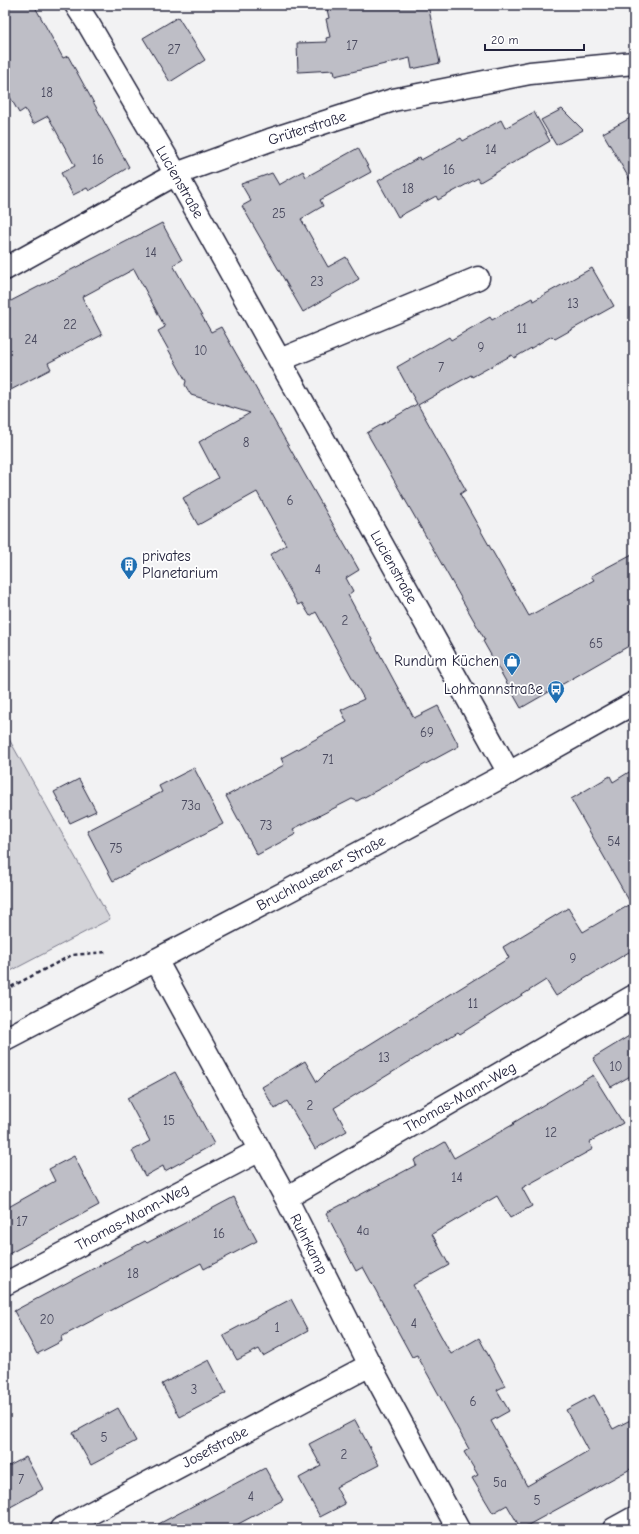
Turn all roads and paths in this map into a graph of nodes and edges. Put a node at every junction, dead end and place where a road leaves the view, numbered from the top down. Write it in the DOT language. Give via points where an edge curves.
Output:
graph roads {
  1 [pos="76,5"];
  2 [pos="634,63"];
  3 [pos="176,174"];
  4 [pos="5,269"];
  5 [pos="478,278"];
  6 [pos="280,360"];
  7 [pos="634,703"];
  8 [pos="509,773"];
  9 [pos="113,952"];
  10 [pos="156,960"];
  11 [pos="5,990"];
  12 [pos="634,996"];
  13 [pos="5,1039"];
  14 [pos="260,1150"];
  15 [pos="286,1198"];
  16 [pos="5,1284"];
  17 [pos="370,1365"];
  18 [pos="634,1518"];
  19 [pos="61,1529"];
  20 [pos="458,1529"];
  21 [pos="614,1529"];
  1 -- 3 [label="street, Lucienstraße"];
  2 -- 3 [label="street, Grüterstraße" via="530,73 393,100"];
  3 -- 4 [label="street, Grüterstraße"];
  3 -- 6 [label="street, Lucienstraße"];
  5 -- 6 [label="street"];
  6 -- 8 [label="street, Lucienstraße"];
  7 -- 8 [label="street, Bruchhausener Straße"];
  8 -- 10 [label="street, Bruchhausener Straße"];
  9 -- 11 [label="path" via="72,955"];
  10 -- 13 [label="street, Bruchhausener Straße"];
  10 -- 14 [label="street, Ruhrkamp"];
  12 -- 15 [label="street, Thomas-Mann-Weg"];
  14 -- 15 [label="street, Ruhrkamp"];
  14 -- 16 [label="street, Thomas-Mann-Weg"];
  15 -- 17 [label="street, Ruhrkamp"];
  17 -- 19 [label="street, Josefstraße"];
  17 -- 20 [label="street, Ruhrkamp"];
  18 -- 21 [label="street"];
}
